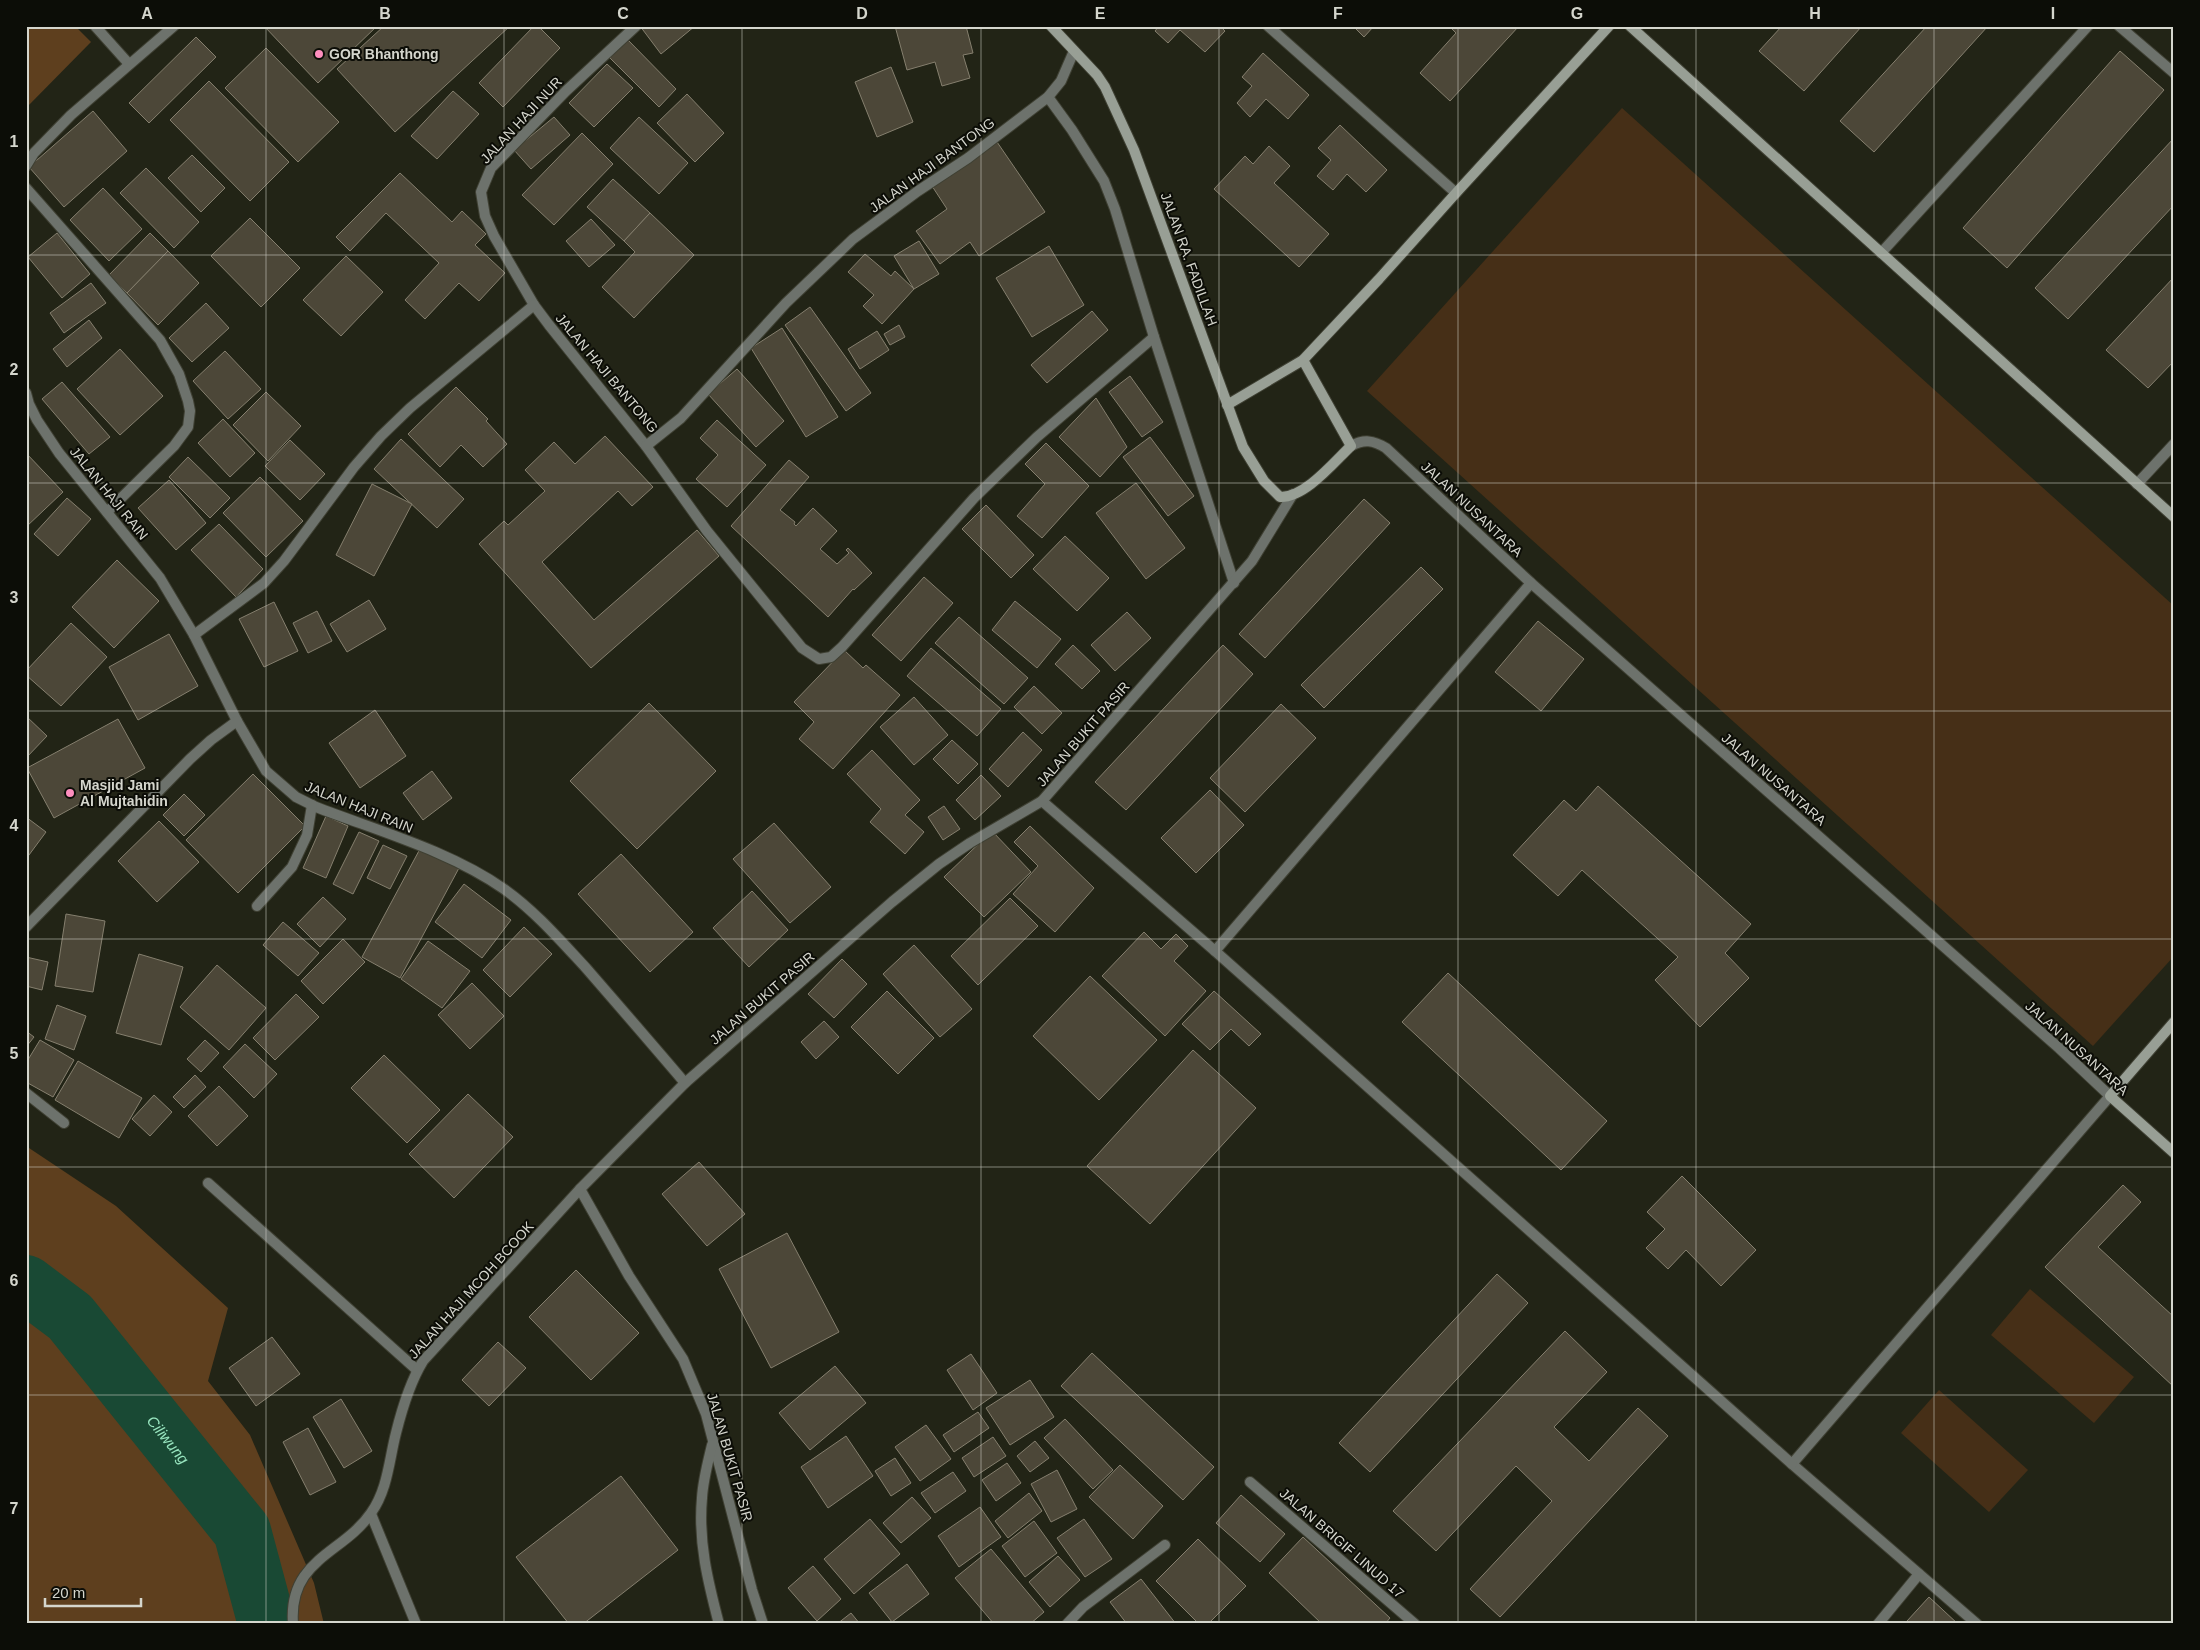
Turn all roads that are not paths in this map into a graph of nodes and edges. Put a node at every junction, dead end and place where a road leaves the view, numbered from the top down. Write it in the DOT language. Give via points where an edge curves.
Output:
graph roads {
  1 [pos="95,26"];
  2 [pos="174,26"];
  3 [pos="636,26"];
  4 [pos="1051,26"];
  5 [pos="1268,26"];
  6 [pos="1609,26"];
  7 [pos="1630,26"];
  8 [pos="2088,26"];
  9 [pos="2119,26"];
  10 [pos="1074,51"];
  11 [pos="129,64"];
  12 [pos="2174,73"];
  13 [pos="1048,97"];
  14 [pos="26,166"];
  15 [pos="26,188"];
  16 [pos="1456,192"];
  17 [pos="1881,253"];
  18 [pos="534,305"];
  19 [pos="1154,337"];
  20 [pos="1303,360"];
  21 [pos="26,393"];
  22 [pos="1227,405"];
  23 [pos="2174,444"];
  24 [pos="646,446"];
  25 [pos="1352,446"];
  26 [pos="2137,484"];
  27 [pos="1293,494"];
  28 [pos="107,512"];
  29 [pos="2174,517"];
  30 [pos="1234,583"];
  31 [pos="1531,583"];
  32 [pos="194,635"];
  33 [pos="236,721"];
  34 [pos="1042,801"];
  35 [pos="312,805"];
  36 [pos="257,906"];
  37 [pos="26,927"];
  38 [pos="1215,951"];
  39 [pos="2174,1022"];
  40 [pos="685,1083"];
  41 [pos="26,1093"];
  42 [pos="2110,1096"];
  43 [pos="64,1123"];
  44 [pos="2174,1154"];
  45 [pos="208,1183"];
  46 [pos="580,1189"];
  47 [pos="417,1370"];
  48 [pos="713,1442"];
  49 [pos="1792,1464"];
  50 [pos="1250,1482"];
  51 [pos="371,1514"];
  52 [pos="1165,1545"];
  53 [pos="1919,1574"];
  54 [pos="293,1624"];
  55 [pos="416,1624"];
  56 [pos="719,1624"];
  57 [pos="763,1624"];
  58 [pos="1067,1624"];
  59 [pos="1415,1624"];
  60 [pos="1878,1624"];
  61 [pos="1978,1624"];
  1 -- 11 [label="street"];
  2 -- 11 [label="street"];
  3 -- 18 [label="street, JALAN HAJI NUR" via="566,91 491,168 485,180 481,192 485,216"];
  4 -- 10 [label="main road, JALAN RA. FADILLAH"];
  5 -- 16 [label="street"];
  6 -- 16 [label="main road"];
  7 -- 17 [label="main road"];
  8 -- 17 [label="street"];
  9 -- 12 [label="street"];
  10 -- 13 [label="street, JALAN HAJI BANTONG" via="1061,81"];
  10 -- 22 [label="main road, JALAN RA. FADILLAH" via="1105,87 1130,142"];
  11 -- 14 [label="street" via="71,115 34,153"];
  13 -- 19 [label="street" via="1104,181"];
  13 -- 24 [label="street, JALAN HAJI BANTONG" via="853,239 786,303 681,418"];
  15 -- 28 [label="street" via="160,340 179,374 188,400 188,427 174,446"];
  16 -- 20 [label="main road"];
  17 -- 26 [label="main road"];
  18 -- 24 [label="street, JALAN HAJI BANTONG"];
  18 -- 32 [label="street" via="410,408 354,467 264,583"];
  19 -- 24 [label="street" via="1037,437 974,498 842,647 825,658 814,657 802,648 774,615"];
  19 -- 30 [label="street"];
  20 -- 22 [label="main road"];
  20 -- 25 [label="main road"];
  21 -- 28 [label="street, JALAN HAJI RAIN" via="44,432"];
  22 -- 27 [label="main road, JALAN RA. FADILLAH" via="1243,447 1264,481 1280,497"];
  23 -- 26 [label="street"];
  25 -- 27 [label="main road" via="1328,470"];
  25 -- 31 [label="street, JALAN NUSANTARA" via="1364,440 1386,448"];
  26 -- 29 [label="main road"];
  27 -- 30 [label="street, JALAN BUKIT PASIR" via="1252,561"];
  28 -- 32 [label="street, JALAN HAJI RAIN" via="160,578"];
  30 -- 34 [label="street, JALAN BUKIT PASIR"];
  31 -- 38 [label="street"];
  31 -- 42 [label="street, JALAN NUSANTARA" via="2060,1048"];
  32 -- 33 [label="street, JALAN HAJI RAIN"];
  33 -- 35 [label="street, JALAN HAJI RAIN" via="266,771 296,797"];
  33 -- 37 [label="street" via="190,759"];
  34 -- 38 [label="street"];
  34 -- 40 [label="street, JALAN BUKIT PASIR" via="939,864"];
  35 -- 36 [label="street" via="307,836 292,867"];
  35 -- 40 [label="street, JALAN HAJI RAIN" via="451,860 481,875 530,909"];
  38 -- 49 [label="street"];
  39 -- 42 [label="main road"];
  40 -- 46 [label="street, JALAN BUKIT PASIR"];
  41 -- 43 [label="street"];
  42 -- 44 [label="main road, JALAN NUSANTARA"];
  42 -- 49 [label="street"];
  45 -- 47 [label="street"];
  46 -- 47 [label="street, JALAN HAJI MCOH BCOOK"];
  46 -- 48 [label="street, JALAN BUKIT PASIR" via="629,1276 683,1359 706,1414"];
  47 -- 51 [label="street, JALAN HAJI MCOH BCOOK" via="396,1433 386,1482"];
  48 -- 56 [label="street" via="702,1497 701,1543"];
  48 -- 57 [label="street, JALAN BUKIT PASIR"];
  49 -- 53 [label="street"];
  50 -- 59 [label="street, JALAN BRIGIF LINUD 17"];
  51 -- 54 [label="street, JALAN HAJI MCOH BCOOK" via="316,1562 303,1579 297,1591"];
  51 -- 55 [label="street"];
  52 -- 58 [label="street" via="1082,1607"];
  53 -- 60 [label="street"];
  53 -- 61 [label="street"];
}
